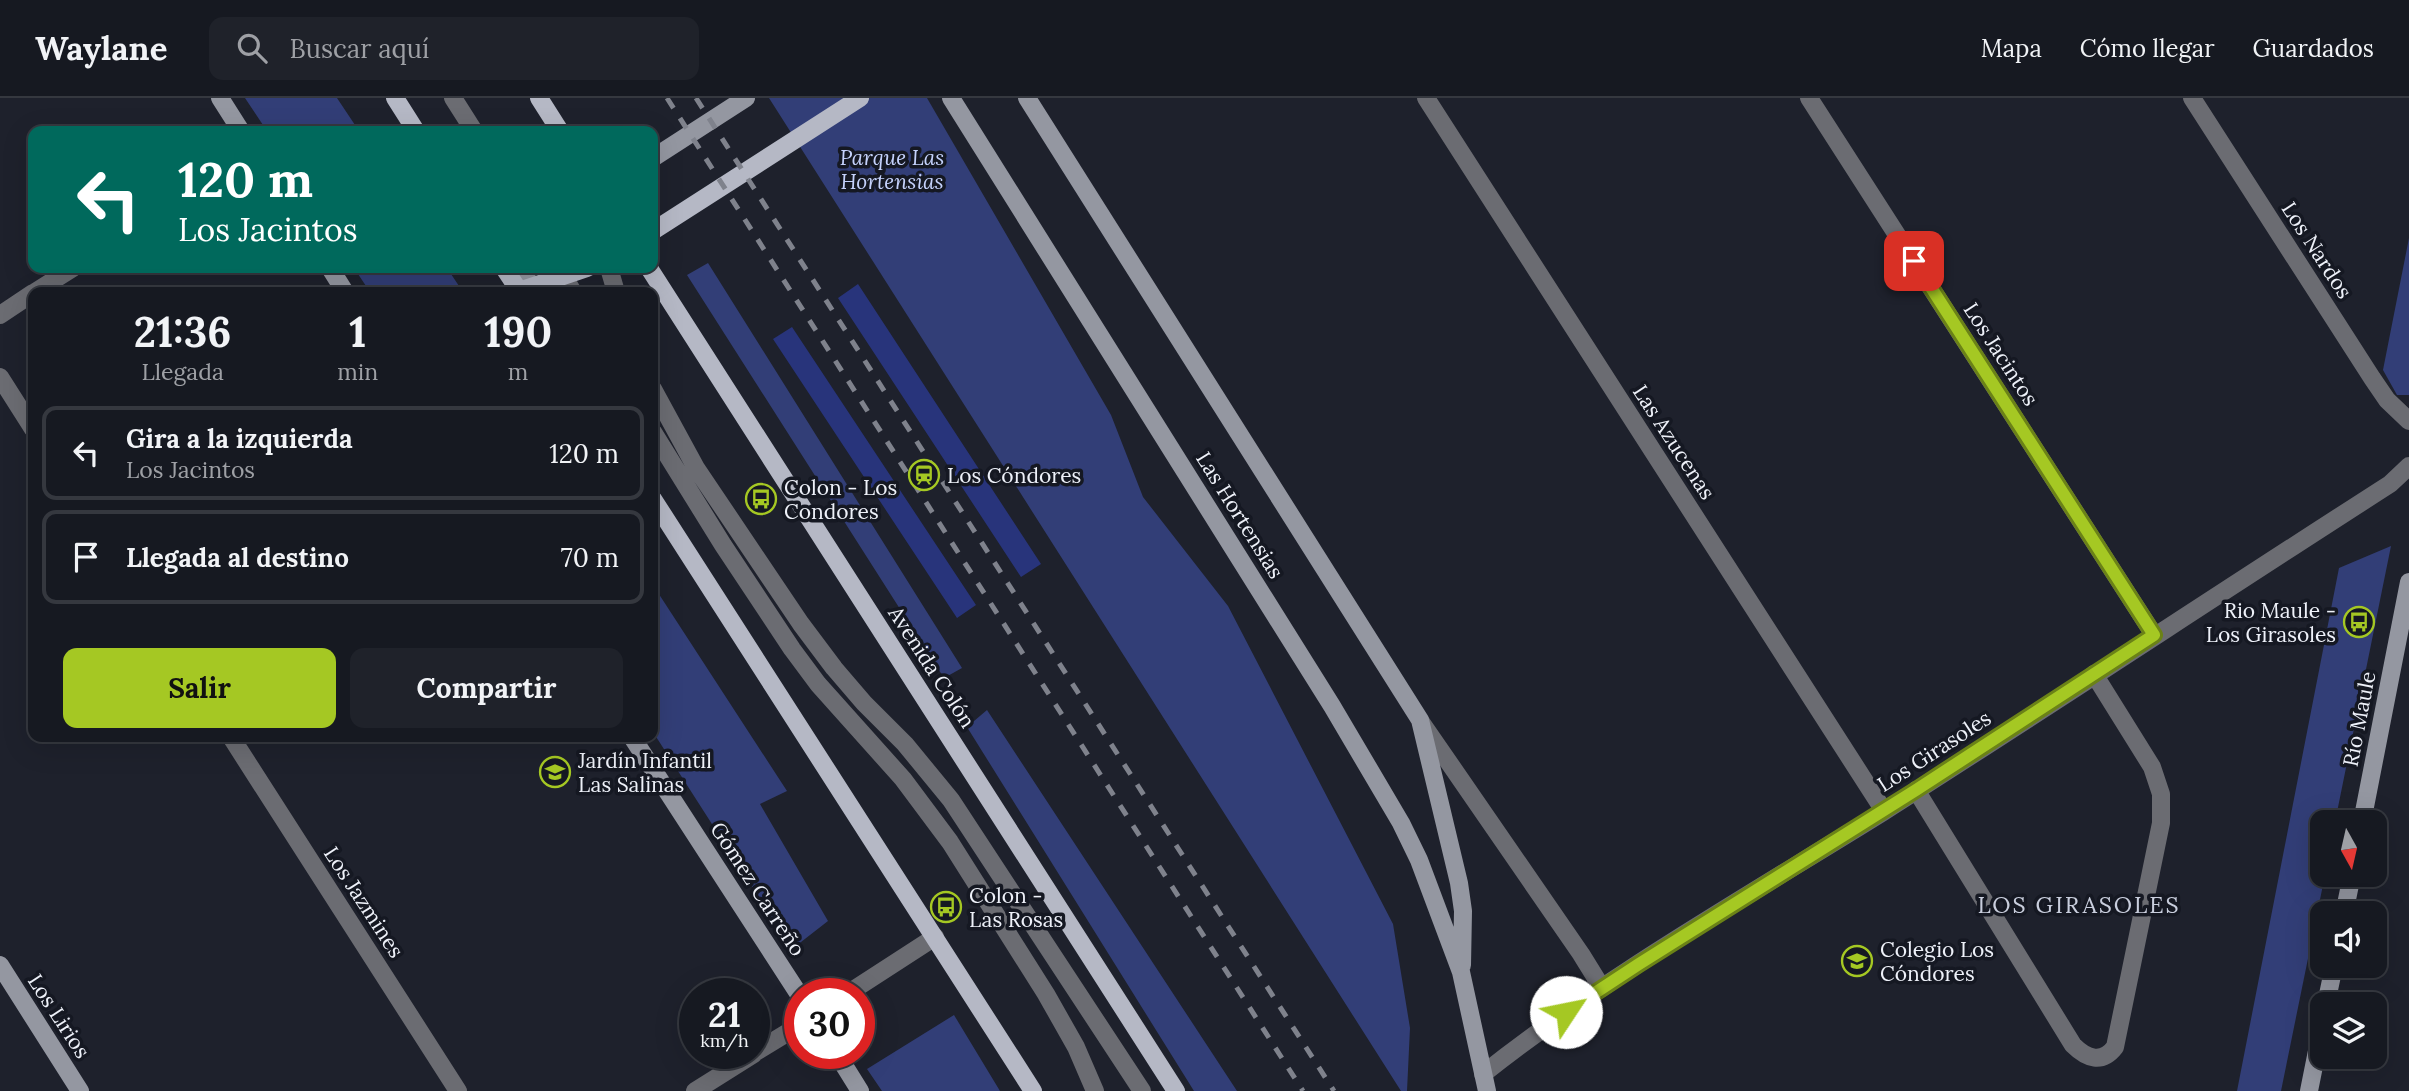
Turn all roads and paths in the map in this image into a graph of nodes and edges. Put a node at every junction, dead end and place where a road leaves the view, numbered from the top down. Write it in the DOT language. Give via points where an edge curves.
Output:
graph roads {
  1 [pos="220,98"];
  2 [pos="395,98"];
  3 [pos="453,98"];
  4 [pos="539,98"];
  5 [pos="746,98"];
  6 [pos="860,98"];
  7 [pos="951,98"];
  8 [pos="1027,98"];
  9 [pos="1426,98"];
  10 [pos="1809,98"];
  11 [pos="2192,98"];
  12 [pos="239,126"];
  13 [pos="413,126"];
  14 [pos="471,126"];
  15 [pos="557,126"];
  16 [pos="658,155"];
  17 [pos="658,228"];
  18 [pos="65,273"];
  19 [pos="652,273"];
  20 [pos="565,279"];
  21 [pos="43,287"];
  22 [pos="537,287"];
  23 [pos="28,297"];
  24 [pos="0,315"];
  25 [pos="0,377"];
  26 [pos="658,398"];
  27 [pos="28,421"];
  28 [pos="2409,421"];
  29 [pos="658,440"];
  30 [pos="2409,466"];
  31 [pos="658,507"];
  32 [pos="2409,582"];
  33 [pos="2154,635"];
  34 [pos="2094,674"];
  35 [pos="1420,720"];
  36 [pos="234,742"];
  37 [pos="635,742"];
  38 [pos="1916,790"];
  39 [pos="2364,810"];
  40 [pos="1884,811"];
  41 [pos="935,937"];
  42 [pos="0,965"];
  43 [pos="1461,972"];
  44 [pos="788,978"];
  45 [pos="872,978"];
  46 [pos="1602,988"];
  47 [pos="729,1069"];
  48 [pos="846,1069"];
  49 [pos="2313,1069"];
  50 [pos="1485,1082"];
  51 [pos="80,1091"];
  52 [pos="458,1091"];
  53 [pos="695,1091"];
  54 [pos="860,1091"];
  55 [pos="1033,1091"];
  56 [pos="1095,1091"];
  57 [pos="1142,1091"];
  58 [pos="1176,1091"];
  59 [pos="2309,1091"];
  1 -- 12 [label="street"];
  2 -- 13 [label="main road"];
  3 -- 14 [label="street"];
  4 -- 15 [label="main road"];
  5 -- 16 [label="street"];
  6 -- 17 [label="main road"];
  7 -- 43 [label="street, Las Hortensias" via="1381,786 1419,860"];
  8 -- 35 [label="street, Las Hortensias"];
  9 -- 40 [label="street, Las Azucenas"];
  10 -- 33 [label="street, Los Jacintos"];
  11 -- 28 [label="street, Los Nardos" via="2372,378"];
  18 -- 21 [label="street"];
  19 -- 58 [label="main road, Avenida Colón"];
  20 -- 22 [label="main road"];
  23 -- 24 [label="street"];
  25 -- 27 [label="street"];
  26 -- 57 [label="street" via="696,468 801,624 849,686 951,800"];
  29 -- 56 [label="street" via="792,649 903,779 950,842 1046,993"];
  30 -- 33 [label="street, Los Girasoles" via="2390,484"];
  31 -- 41 [label="main road"];
  32 -- 39 [label="street, Río Maule"];
  33 -- 34 [label="street, Los Girasoles"];
  34 -- 38 [label="street, Los Girasoles"];
  34 -- 38 [label="street" via="2152,767 2162,807 2115,1047 2104,1058 2096,1059 2073,1045"];
  35 -- 43 [label="street, Las Hortensias" via="1459,883"];
  35 -- 46 [label="street, Las Hortensias"];
  36 -- 52 [label="street, Los Jazmines"];
  37 -- 44 [label="street, Gómez Carreño"];
  38 -- 40 [label="street, Los Girasoles"];
  40 -- 46 [label="street, Los Girasoles"];
  41 -- 45 [label="street"];
  41 -- 55 [label="main road"];
  42 -- 51 [label="street, Los Lirios"];
  43 -- 50 [label="street, Las Hortensias"];
  46 -- 50 [label="street, Los Girasoles" via="1531,1036"];
  47 -- 53 [label="street"];
  48 -- 54 [label="street"];
  49 -- 59 [label="street"];
}
